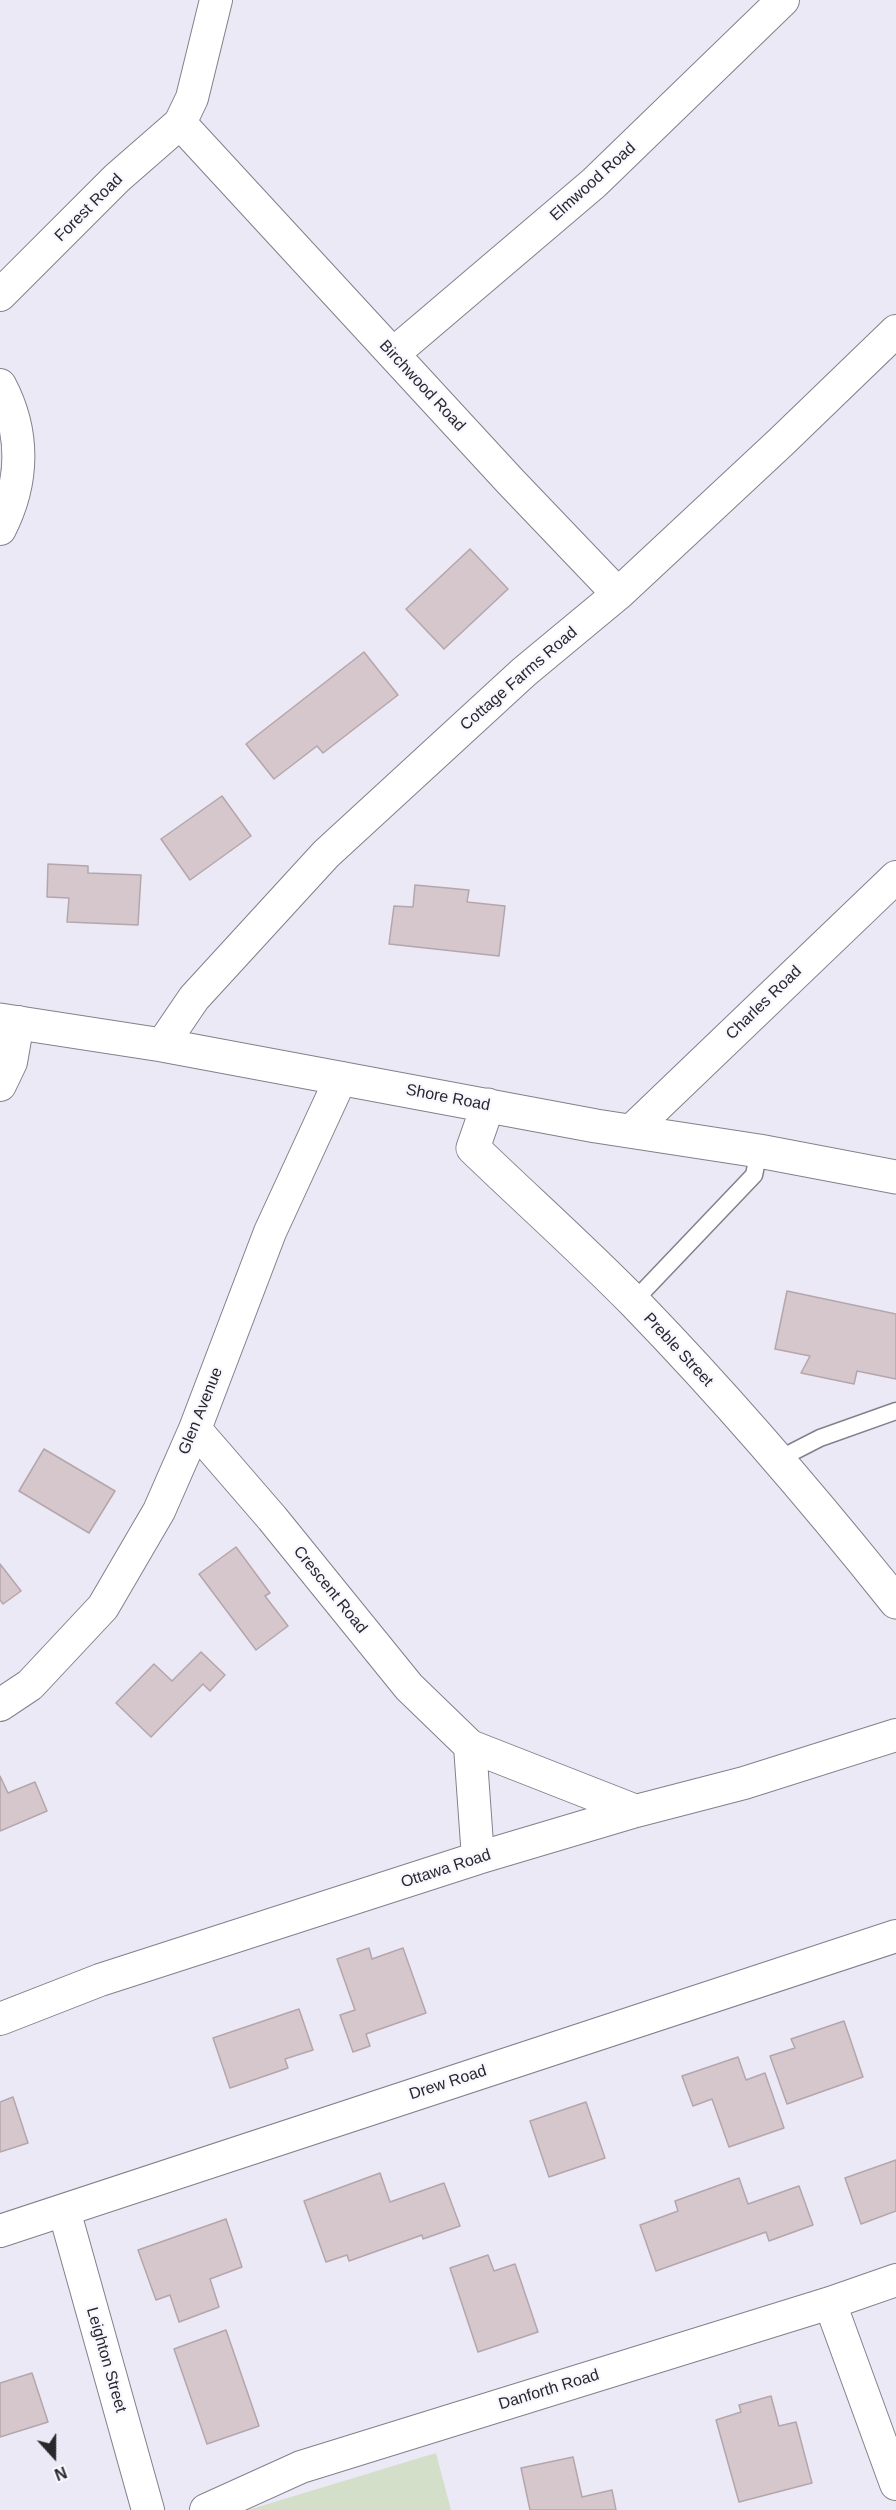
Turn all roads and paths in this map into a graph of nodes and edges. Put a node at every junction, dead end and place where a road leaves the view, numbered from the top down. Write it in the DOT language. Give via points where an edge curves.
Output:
graph roads {
  1 [pos="216,0"];
  2 [pos="783,0"];
  3 [pos="180,123"];
  4 [pos="0,295"];
  5 [pos="896,331"];
  6 [pos="393,354"];
  7 [pos="0,385"];
  8 [pos="0,529"];
  9 [pos="618,594"];
  10 [pos="896,877"];
  11 [pos="9,1021"];
  12 [pos="162,1045"];
  13 [pos="341,1078"];
  14 [pos="0,1085"];
  15 [pos="488,1105"];
  16 [pos="632,1130"];
  17 [pos="759,1151"];
  18 [pos="896,1177"];
  19 [pos="633,1302"];
  20 [pos="896,1411"];
  21 [pos="195,1429"];
  22 [pos="778,1459"];
  23 [pos="896,1602"];
  24 [pos="0,1705"];
  25 [pos="896,1735"];
  26 [pos="470,1746"];
  27 [pos="636,1811"];
  28 [pos="478,1858"];
  29 [pos="896,1936"];
  30 [pos="0,2019"];
  31 [pos="64,2210"];
  32 [pos="0,2231"];
  33 [pos="896,2280"];
  34 [pos="830,2303"];
  35 [pos="896,2484"];
  36 [pos="148,2510"];
  37 [pos="206,2510"];
  1 -- 3 [label="street, Forest Road" via="192,98"];
  2 -- 6 [label="street, Elmwood Road" via="594,183"];
  3 -- 4 [label="street, Forest Road" via="117,178"];
  3 -- 6 [label="street, Birchwood Road"];
  5 -- 9 [label="street, Cottage Farms Road"];
  6 -- 9 [label="street, Birchwood Road"];
  7 -- 8 [label="street" via="13,409 20,451 15,491"];
  9 -- 12 [label="street, Cottage Farms Road" via="524,672 326,854 194,998"];
  10 -- 16 [label="street, Charles Road"];
  11 -- 12 [label="street, Shore Road"];
  11 -- 14 [label="street" via="11,1062"];
  12 -- 13 [label="street, Shore Road"];
  13 -- 15 [label="street, Shore Road"];
  13 -- 21 [label="street, Glen Avenue" via="270,1232"];
  15 -- 16 [label="street, Shore Road"];
  15 -- 19 [label="street, Preble Street" via="473,1149"];
  16 -- 17 [label="street, Shore Road"];
  17 -- 18 [label="street, Shore Road"];
  17 -- 19 [label="lane" via="754,1175"];
  19 -- 22 [label="street, Preble Street"];
  20 -- 22 [label="lane" via="820,1438"];
  21 -- 24 [label="street, Glen Avenue" via="159,1511 103,1607 30,1685"];
  21 -- 26 [label="street, Crescent Road" via="409,1687"];
  22 -- 23 [label="street, Preble Street"];
  25 -- 27 [label="street, Ottawa Road" via="744,1784"];
  26 -- 27 [label="street, Crescent Road"];
  26 -- 28 [label="street"];
  27 -- 28 [label="street, Ottawa Road"];
  28 -- 30 [label="street, Ottawa Road" via="100,1980"];
  29 -- 31 [label="street, Drew Road"];
  31 -- 32 [label="street, Drew Road"];
  31 -- 36 [label="street, Leighton Street"];
  33 -- 34 [label="street, Danforth Road"];
  34 -- 35 [label="street"];
  34 -- 37 [label="street, Danforth Road" via="302,2467"];
}
